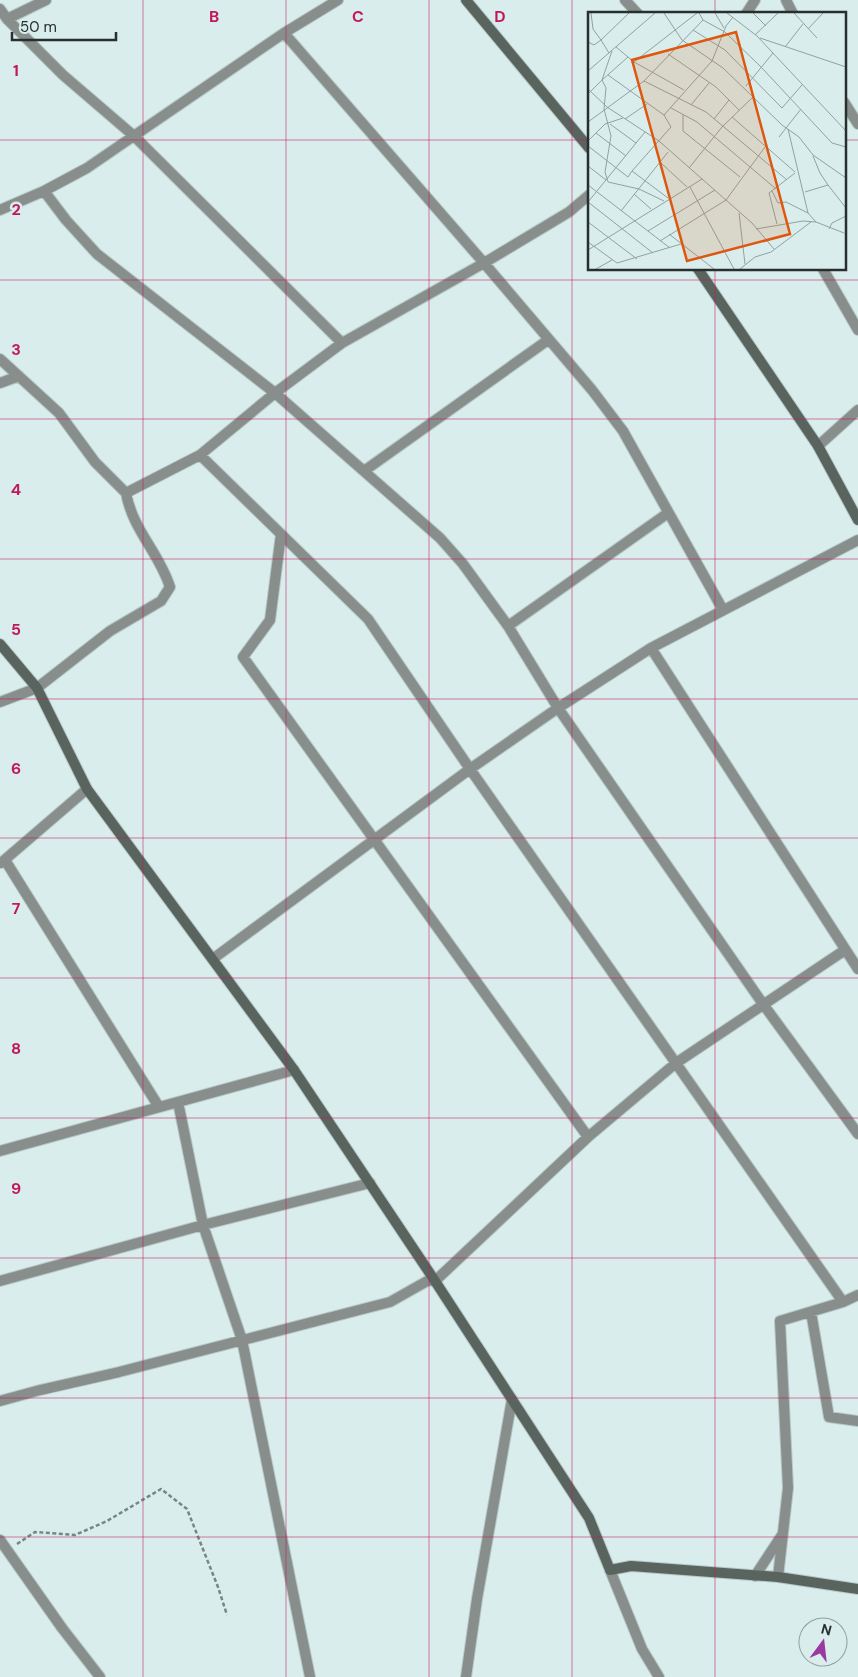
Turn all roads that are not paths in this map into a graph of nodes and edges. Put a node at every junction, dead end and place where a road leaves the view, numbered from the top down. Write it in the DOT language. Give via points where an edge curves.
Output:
graph roads {
  1 [pos="46,0"];
  2 [pos="338,0"];
  3 [pos="466,0"];
  4 [pos="625,0"];
  5 [pos="755,0"];
  6 [pos="786,0"];
  7 [pos="0,9"];
  8 [pos="636,12"];
  9 [pos="747,12"];
  10 [pos="792,12"];
  11 [pos="7,19"];
  12 [pos="284,33"];
  13 [pos="846,105"];
  14 [pos="858,124"];
  15 [pos="134,136"];
  16 [pos="588,147"];
  17 [pos="44,191"];
  18 [pos="588,196"];
  19 [pos="0,210"];
  20 [pos="484,263"];
  21 [pos="699,270"];
  22 [pos="824,270"];
  23 [pos="858,330"];
  24 [pos="548,340"];
  25 [pos="342,343"];
  26 [pos="0,359"];
  27 [pos="19,376"];
  28 [pos="0,383"];
  29 [pos="275,393"];
  30 [pos="858,410"];
  31 [pos="818,446"];
  32 [pos="200,455"];
  33 [pos="364,471"];
  34 [pos="126,493"];
  35 [pos="668,513"];
  36 [pos="858,520"];
  37 [pos="281,534"];
  38 [pos="858,540"];
  39 [pos="723,610"];
  40 [pos="508,626"];
  41 [pos="0,644"];
  42 [pos="651,648"];
  43 [pos="37,688"];
  44 [pos="0,702"];
  45 [pos="558,708"];
  46 [pos="470,769"];
  47 [pos="87,789"];
  48 [pos="374,839"];
  49 [pos="3,862"];
  50 [pos="845,950"];
  51 [pos="214,958"];
  52 [pos="858,969"];
  53 [pos="763,1004"];
  54 [pos="676,1063"];
  55 [pos="294,1070"];
  56 [pos="178,1102"];
  57 [pos="159,1107"];
  58 [pos="858,1134"];
  59 [pos="588,1137"];
  60 [pos="0,1151"];
  61 [pos="370,1183"];
  62 [pos="203,1225"];
  63 [pos="0,1281"];
  64 [pos="435,1281"];
  65 [pos="858,1295"];
  66 [pos="842,1302"];
  67 [pos="811,1312"];
  68 [pos="242,1340"];
  69 [pos="512,1399"];
  70 [pos="0,1402"];
  71 [pos="858,1421"];
  72 [pos="783,1532"];
  73 [pos="0,1540"];
  74 [pos="610,1570"];
  75 [pos="756,1576"];
  76 [pos="778,1577"];
  77 [pos="858,1589"];
  78 [pos="100,1677"];
  79 [pos="310,1677"];
  80 [pos="466,1677"];
  81 [pos="659,1677"];
  1 -- 11 [label="street"];
  2 -- 12 [label="street"];
  3 -- 16 [label="street"];
  4 -- 8 [label="street"];
  5 -- 9 [label="street"];
  6 -- 10 [label="street"];
  7 -- 11 [label="street"];
  11 -- 15 [label="street" via="63,75"];
  12 -- 15 [label="street"];
  12 -- 20 [label="street"];
  13 -- 14 [label="street"];
  15 -- 17 [label="street" via="87,168"];
  15 -- 25 [label="street"];
  17 -- 19 [label="street"];
  17 -- 29 [label="street" via="97,254"];
  18 -- 20 [label="street" via="570,212"];
  20 -- 24 [label="street"];
  20 -- 25 [label="street"];
  21 -- 31 [label="street"];
  22 -- 23 [label="street"];
  24 -- 33 [label="street"];
  24 -- 35 [label="street" via="623,431"];
  25 -- 29 [label="street"];
  26 -- 27 [label="street"];
  27 -- 28 [label="street"];
  27 -- 34 [label="street" via="59,413 95,462"];
  29 -- 32 [label="street"];
  29 -- 33 [label="street"];
  30 -- 31 [label="street"];
  31 -- 36 [label="street"];
  32 -- 34 [label="street"];
  32 -- 37 [label="street"];
  33 -- 40 [label="street" via="440,538"];
  34 -- 43 [label="street" via="129,510 166,572 170,587 161,601 110,631"];
  35 -- 39 [label="street"];
  35 -- 40 [label="street"];
  37 -- 46 [label="street" via="368,619"];
  37 -- 48 [label="street" via="270,620 243,657"];
  38 -- 39 [label="street"];
  39 -- 42 [label="street"];
  40 -- 45 [label="street"];
  41 -- 43 [label="street"];
  42 -- 45 [label="street"];
  42 -- 50 [label="street"];
  43 -- 44 [label="street"];
  43 -- 47 [label="street"];
  45 -- 46 [label="street"];
  45 -- 53 [label="street"];
  46 -- 48 [label="street"];
  46 -- 54 [label="street"];
  47 -- 49 [label="street"];
  47 -- 51 [label="street"];
  48 -- 51 [label="street"];
  48 -- 59 [label="street"];
  49 -- 57 [label="street"];
  50 -- 52 [label="street"];
  50 -- 53 [label="street"];
  51 -- 55 [label="street"];
  53 -- 54 [label="street"];
  53 -- 58 [label="street"];
  54 -- 59 [label="street"];
  54 -- 66 [label="street"];
  55 -- 56 [label="street"];
  55 -- 61 [label="street"];
  56 -- 57 [label="street"];
  56 -- 62 [label="street"];
  57 -- 60 [label="street"];
  59 -- 64 [label="street"];
  61 -- 62 [label="street"];
  61 -- 64 [label="street"];
  62 -- 63 [label="street"];
  62 -- 68 [label="street"];
  64 -- 68 [label="street" via="429,1280 390,1302"];
  64 -- 69 [label="street"];
  65 -- 66 [label="street"];
  66 -- 67 [label="street"];
  67 -- 71 [label="street" via="829,1416"];
  67 -- 72 [label="street" via="780,1321 788,1488"];
  68 -- 70 [label="street"];
  68 -- 79 [label="street"];
  69 -- 74 [label="street" via="589,1518"];
  69 -- 80 [label="street"];
  72 -- 75 [label="street"];
  72 -- 76 [label="street"];
  73 -- 78 [label="street"];
  74 -- 75 [label="street" via="631,1566"];
  74 -- 81 [label="street" via="642,1649"];
  75 -- 76 [label="street"];
  76 -- 77 [label="street"];
}
